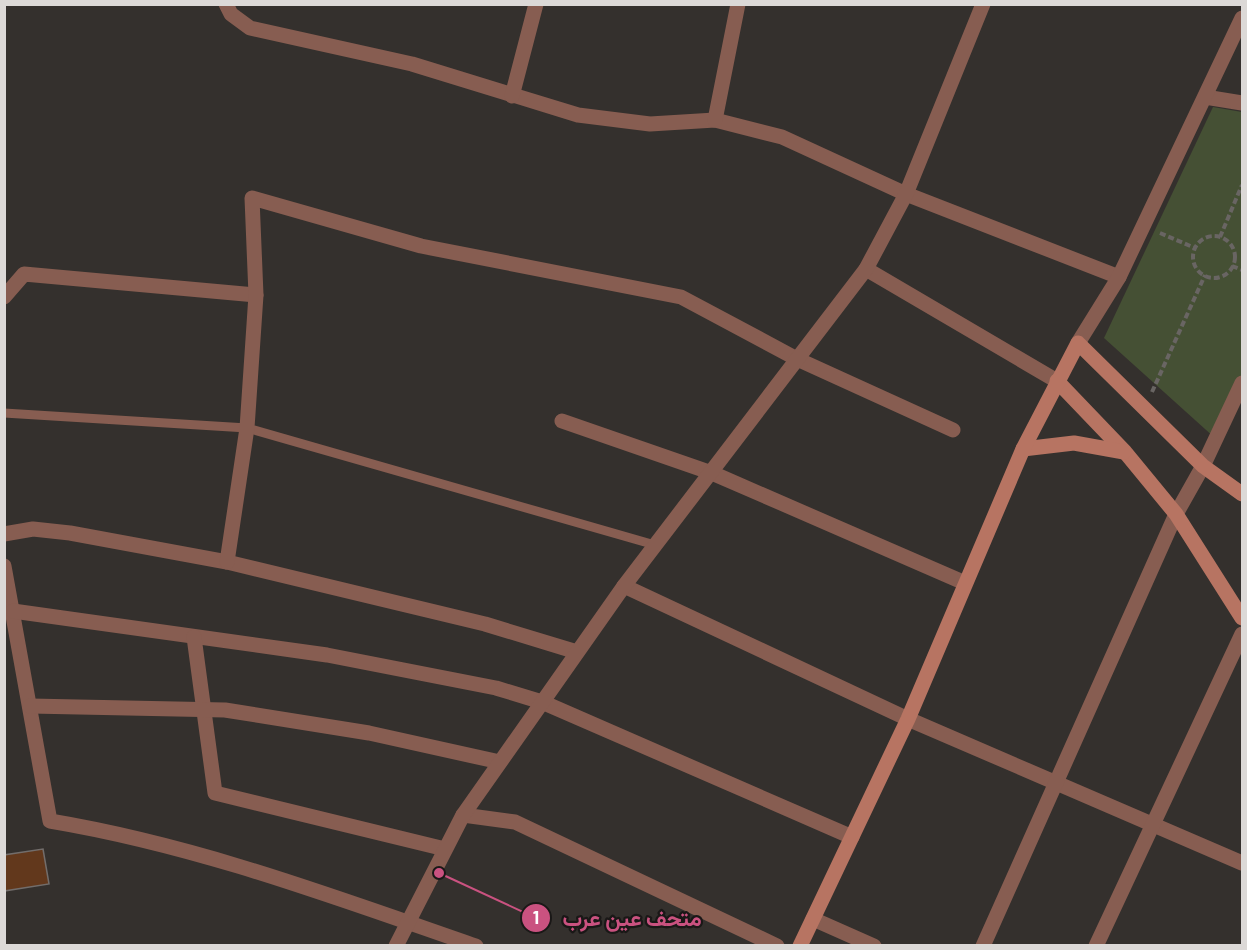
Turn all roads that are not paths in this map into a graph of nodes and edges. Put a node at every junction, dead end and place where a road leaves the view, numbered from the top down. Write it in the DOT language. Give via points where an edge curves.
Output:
graph roads {
  1 [pos="226,4"];
  2 [pos="536,4"];
  3 [pos="738,4"];
  4 [pos="983,4"];
  5 [pos="1242,18"];
  6 [pos="512,96"];
  7 [pos="1204,97"];
  8 [pos="1242,103"];
  9 [pos="715,120"];
  10 [pos="906,194"];
  11 [pos="866,269"];
  12 [pos="1119,277"];
  13 [pos="256,295"];
  14 [pos="4,297"];
  15 [pos="1078,343"];
  16 [pos="797,359"];
  17 [pos="1057,381"];
  18 [pos="1242,383"];
  19 [pos="4,413"];
  20 [pos="562,422"];
  21 [pos="247,428"];
  22 [pos="953,430"];
  23 [pos="1023,449"];
  24 [pos="1125,452"];
  25 [pos="1203,466"];
  26 [pos="712,473"];
  27 [pos="1242,494"];
  28 [pos="1176,514"];
  29 [pos="4,534"];
  30 [pos="655,545"];
  31 [pos="228,562"];
  32 [pos="4,567"];
  33 [pos="964,583"];
  34 [pos="624,586"];
  35 [pos="13,611"];
  36 [pos="1242,618"];
  37 [pos="1242,634"];
  38 [pos="194,637"];
  39 [pos="577,652"];
  40 [pos="542,702"];
  41 [pos="30,706"];
  42 [pos="203,710"];
  43 [pos="908,719"];
  44 [pos="500,762"];
  45 [pos="1057,783"];
  46 [pos="463,815"];
  47 [pos="1151,824"];
  48 [pos="852,837"];
  49 [pos="446,849"];
  50 [pos="1242,863"];
  51 [pos="813,919"];
  52 [pos="408,922"];
  53 [pos="396,945"];
  54 [pos="476,945"];
  55 [pos="777,945"];
  56 [pos="800,945"];
  57 [pos="874,945"];
  58 [pos="983,945"];
  59 [pos="1096,945"];
  1 -- 6 [label="street" via="231,14 250,28 412,64"];
  2 -- 6 [label="street"];
  3 -- 9 [label="street"];
  4 -- 10 [label="street"];
  5 -- 7 [label="street"];
  6 -- 9 [label="street" via="578,115 650,124"];
  7 -- 8 [label="street"];
  7 -- 12 [label="street"];
  9 -- 10 [label="street" via="782,138"];
  10 -- 11 [label="street"];
  10 -- 12 [label="street"];
  11 -- 16 [label="street"];
  11 -- 17 [label="street"];
  12 -- 15 [label="street"];
  13 -- 14 [label="street" via="24,274"];
  13 -- 16 [label="street" via="252,198 421,246 681,297"];
  13 -- 21 [label="street"];
  15 -- 17 [label="main road"];
  15 -- 25 [label="main road"];
  16 -- 22 [label="street"];
  16 -- 26 [label="street"];
  17 -- 23 [label="main road"];
  17 -- 24 [label="main road"];
  18 -- 25 [label="street"];
  19 -- 21 [label="lane"];
  20 -- 26 [label="street"];
  21 -- 30 [label="lane"];
  21 -- 31 [label="street"];
  23 -- 24 [label="main road" via="1074,443"];
  23 -- 33 [label="main road"];
  24 -- 28 [label="main road"];
  25 -- 27 [label="main road"];
  25 -- 28 [label="street"];
  26 -- 30 [label="street"];
  26 -- 33 [label="street"];
  28 -- 36 [label="main road"];
  28 -- 45 [label="street"];
  29 -- 31 [label="street" via="33,529 70,533"];
  30 -- 34 [label="street"];
  31 -- 39 [label="street" via="485,624"];
  32 -- 35 [label="street"];
  33 -- 43 [label="main road"];
  34 -- 39 [label="street"];
  34 -- 43 [label="street"];
  35 -- 38 [label="street"];
  35 -- 41 [label="street"];
  37 -- 47 [label="street"];
  38 -- 40 [label="street" via="327,655 496,688"];
  38 -- 42 [label="street"];
  39 -- 40 [label="street"];
  40 -- 44 [label="street"];
  40 -- 48 [label="street"];
  41 -- 42 [label="street"];
  41 -- 52 [label="street" via="50,821 108,830 247,866"];
  42 -- 44 [label="street" via="225,710 369,733"];
  42 -- 49 [label="street" via="214,793"];
  43 -- 45 [label="street"];
  43 -- 48 [label="main road"];
  44 -- 46 [label="street"];
  45 -- 47 [label="street"];
  45 -- 58 [label="street"];
  46 -- 49 [label="street"];
  46 -- 55 [label="street" via="514,822"];
  47 -- 50 [label="street"];
  47 -- 59 [label="street"];
  48 -- 51 [label="main road"];
  49 -- 52 [label="street"];
  51 -- 56 [label="main road"];
  51 -- 57 [label="street"];
  52 -- 53 [label="street"];
  52 -- 54 [label="street"];
}
